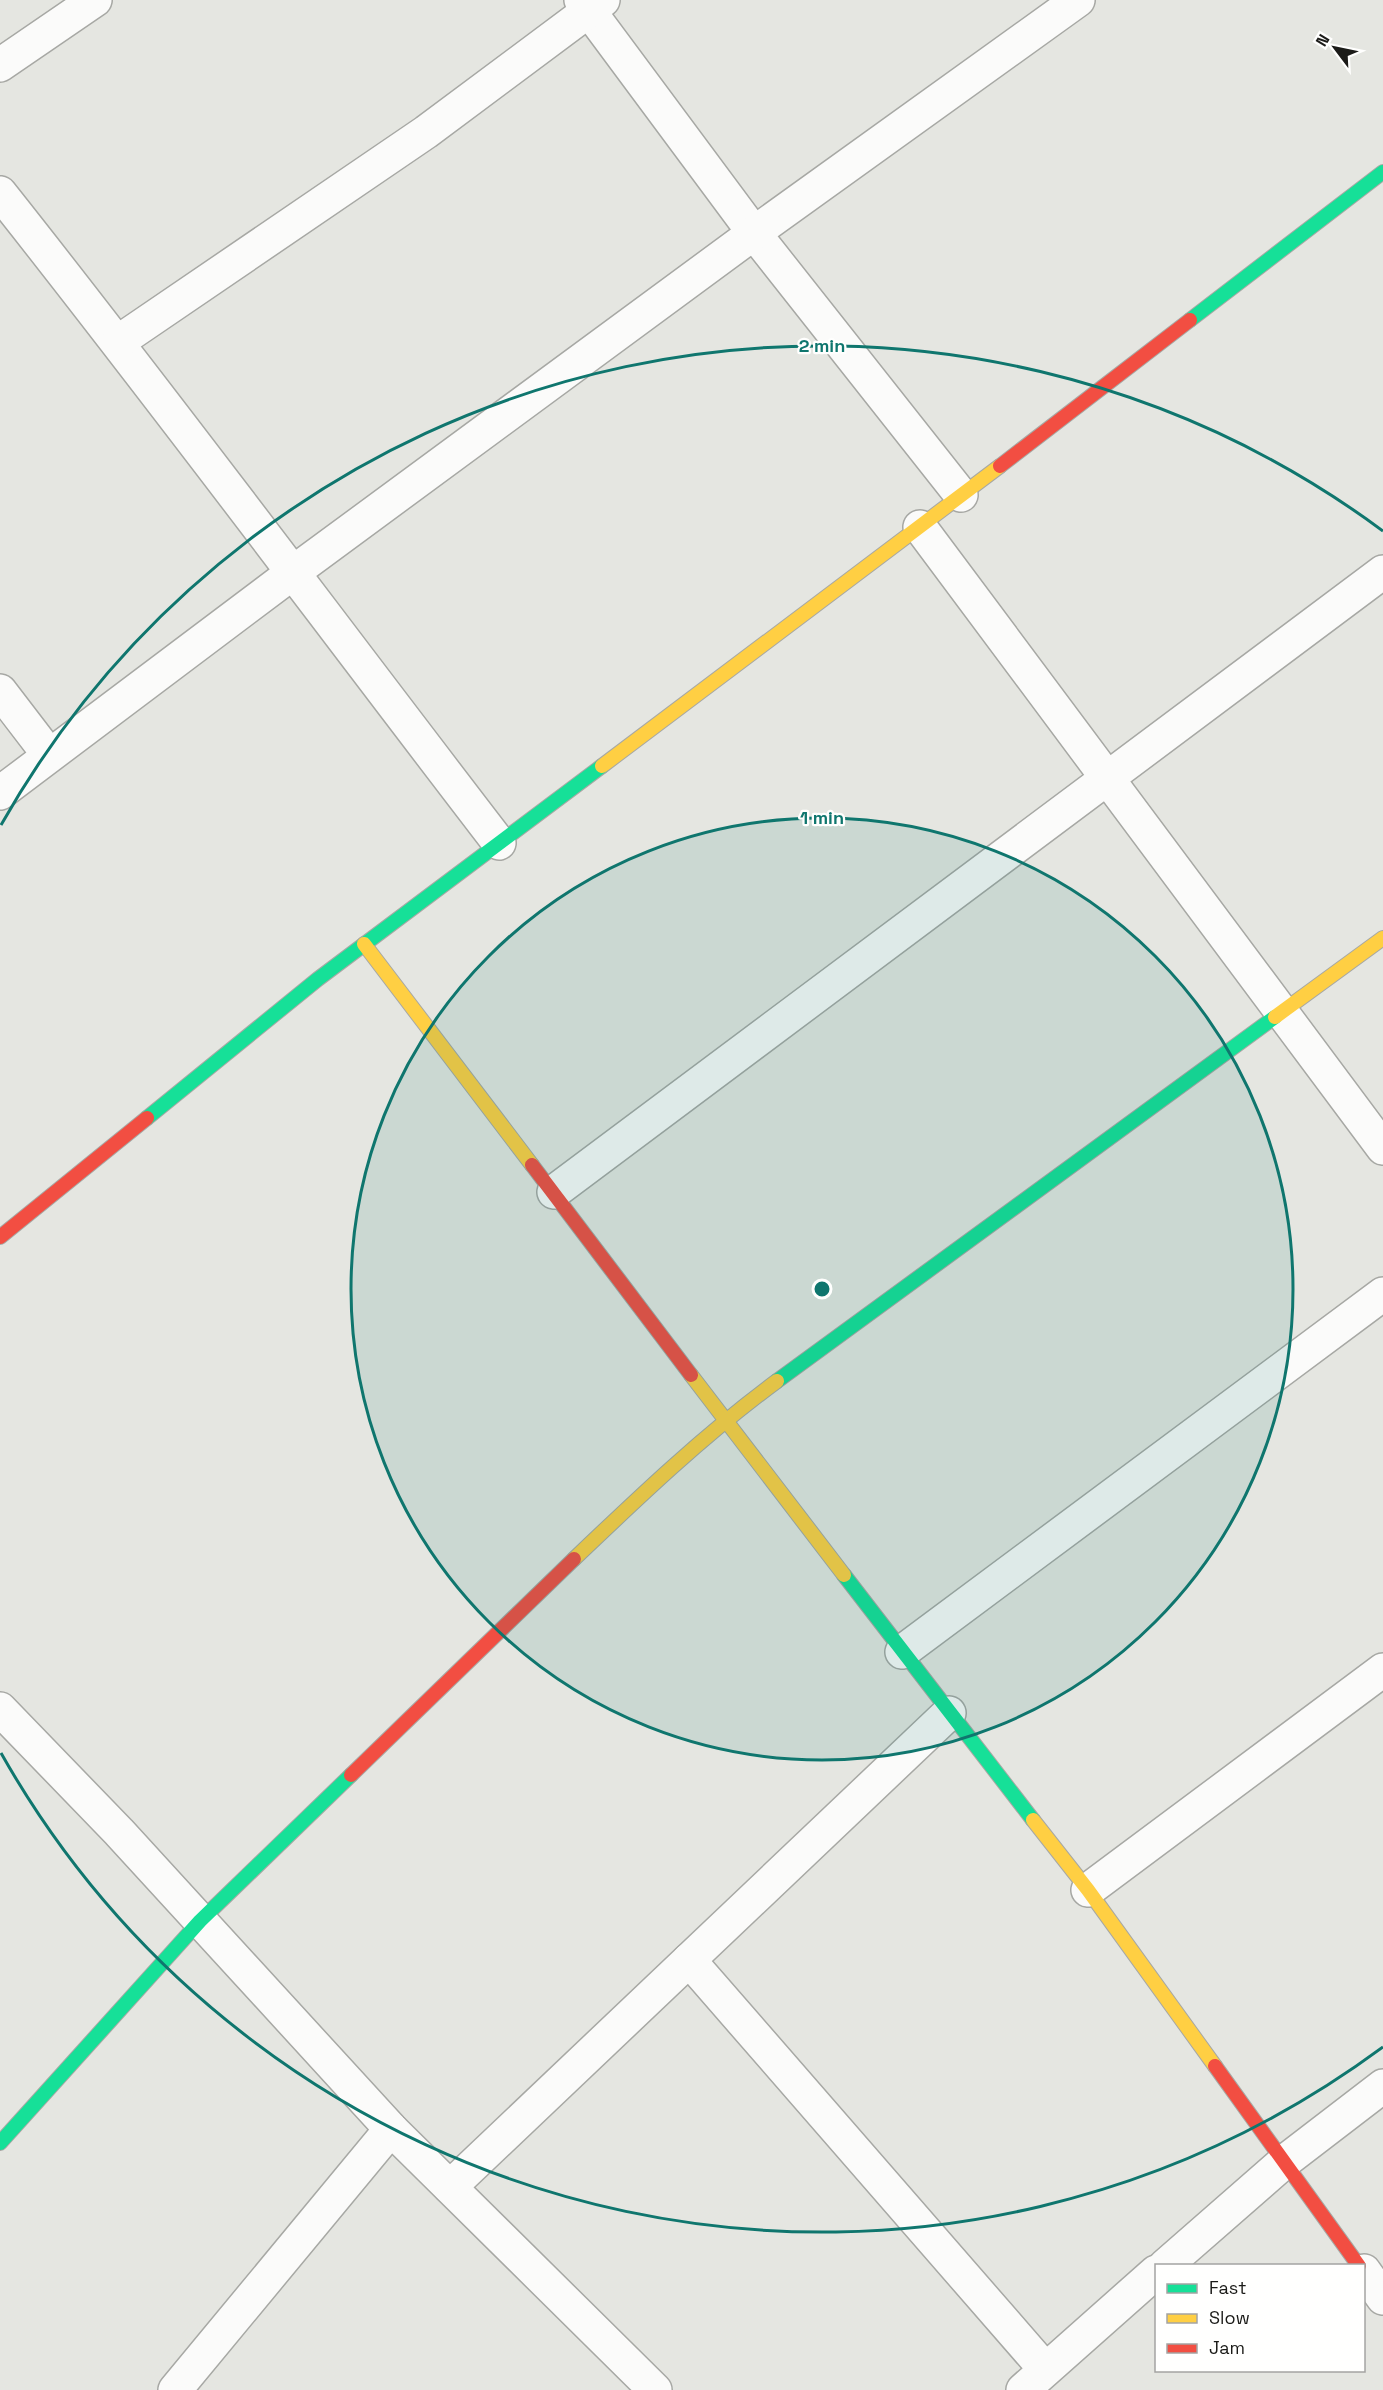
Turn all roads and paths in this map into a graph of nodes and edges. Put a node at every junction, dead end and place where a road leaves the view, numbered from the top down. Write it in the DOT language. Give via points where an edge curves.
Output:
graph roads {
  1 [pos="95,0"];
  2 [pos="1078,0"];
  3 [pos="591,4"];
  4 [pos="0,64"];
  5 [pos="1383,172"];
  6 [pos="0,193"];
  7 [pos="754,233"];
  8 [pos="118,342"];
  9 [pos="961,495"];
  10 [pos="920,527"];
  11 [pos="1383,572"];
  12 [pos="291,574"];
  13 [pos="0,691"];
  14 [pos="49,755"];
  15 [pos="1107,778"];
  16 [pos="0,793"];
  17 [pos="498,843"];
  18 [pos="1383,938"];
  19 [pos="364,944"];
  20 [pos="1283,1014"];
  21 [pos="1383,1148"];
  22 [pos="554,1192"];
  23 [pos="0,1237"];
  24 [pos="1383,1294"];
  25 [pos="726,1419"];
  26 [pos="902,1652"];
  27 [pos="1383,1670"];
  28 [pos="0,1709"];
  29 [pos="949,1713"];
  30 [pos="1088,1890"];
  31 [pos="200,1921"];
  32 [pos="689,1960"];
  33 [pos="1383,2086"];
  34 [pos="391,2129"];
  35 [pos="0,2143"];
  36 [pos="1284,2162"];
  37 [pos="450,2187"];
  38 [pos="1166,2264"];
  39 [pos="1358,2264"];
  40 [pos="1365,2272"];
  41 [pos="1155,2273"];
  42 [pos="1383,2298"];
  43 [pos="1034,2379"];
  44 [pos="186,2386"];
  45 [pos="655,2390"];
  1 -- 4 [label="street"];
  2 -- 7 [label="street"];
  3 -- 7 [label="street"];
  3 -- 8 [label="street" via="426,132"];
  5 -- 9 [label="street"];
  6 -- 8 [label="street"];
  7 -- 9 [label="street"];
  7 -- 12 [label="street"];
  8 -- 12 [label="street"];
  9 -- 10 [label="street"];
  10 -- 15 [label="street"];
  10 -- 17 [label="street"];
  11 -- 15 [label="street"];
  12 -- 14 [label="street"];
  12 -- 17 [label="street"];
  13 -- 14 [label="street"];
  14 -- 16 [label="street"];
  15 -- 20 [label="street"];
  15 -- 22 [label="street"];
  17 -- 19 [label="street"];
  18 -- 20 [label="street"];
  19 -- 22 [label="street"];
  19 -- 23 [label="street"];
  20 -- 21 [label="street"];
  20 -- 25 [label="street"];
  22 -- 25 [label="street"];
  24 -- 26 [label="street"];
  25 -- 26 [label="street"];
  25 -- 31 [label="street" via="660,1476"];
  26 -- 29 [label="street"];
  27 -- 30 [label="street"];
  28 -- 31 [label="street"];
  29 -- 30 [label="street"];
  29 -- 32 [label="street"];
  30 -- 36 [label="street"];
  31 -- 34 [label="street"];
  31 -- 35 [label="street"];
  32 -- 37 [label="street"];
  32 -- 43 [label="street"];
  33 -- 36 [label="street"];
  34 -- 37 [label="street"];
  34 -- 44 [label="street"];
  36 -- 38 [label="street"];
  36 -- 39 [label="street"];
  37 -- 45 [label="street"];
  40 -- 42 [label="street"];
  41 -- 43 [label="street"];
}
